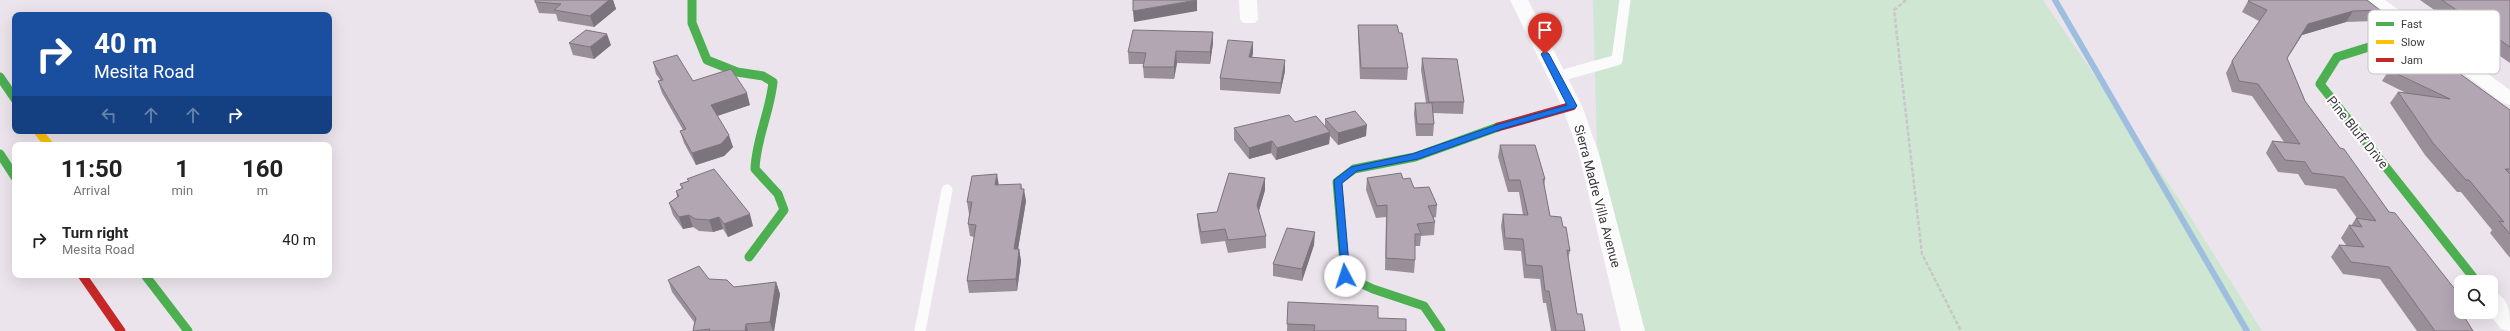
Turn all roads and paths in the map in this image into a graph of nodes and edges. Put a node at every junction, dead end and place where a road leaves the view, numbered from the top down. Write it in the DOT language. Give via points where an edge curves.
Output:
graph roads {
  1 [pos="692,0"];
  2 [pos="1248,0"];
  3 [pos="1519,0"];
  4 [pos="1624,0"];
  5 [pos="1906,0"];
  6 [pos="2374,0"];
  7 [pos="2388,10"];
  8 [pos="1249,19"];
  9 [pos="2368,47"];
  10 [pos="2476,74"];
  11 [pos="0,77"];
  12 [pos="1556,77"];
  13 [pos="12,95"];
  14 [pos="2510,99"];
  15 [pos="1572,106"];
  16 [pos="40,134"];
  17 [pos="47,142"];
  18 [pos="0,154"];
  19 [pos="12,172"];
  20 [pos="947,190"];
  21 [pos="749,257"];
  22 [pos="2471,275"];
  23 [pos="84,278"];
  24 [pos="147,278"];
  25 [pos="2498,308"];
  26 [pos="2510,323"];
  27 [pos="121,331"];
  28 [pos="188,331"];
  29 [pos="920,331"];
  30 [pos="1440,331"];
  31 [pos="1634,331"];
  32 [pos="1961,331"];
  1 -- 21 [label="street" via="692,22 707,60 737,72 763,76 773,82 774,92 755,151 755,169 778,194 784,210"];
  2 -- 8 [label="street"];
  3 -- 12 [label="street, Sierra Madre Villa Avenue"];
  4 -- 12 [label="lane" via="1617,60"];
  5 -- 32 [label="path" via="1894,10 1922,254"];
  6 -- 7 [label="street"];
  9 -- 22 [label="street, Pine Bluff Drive" via="2337,57 2320,84"];
  10 -- 14 [label="street"];
  11 -- 13 [label="street"];
  12 -- 15 [label="street, Sierra Madre Villa Avenue"];
  15 -- 30 [label="street" via="1499,127 1415,157 1354,169 1337,182 1345,276 1373,289 1424,306 1440,327"];
  15 -- 31 [label="street, Sierra Madre Villa Avenue" via="1589,154"];
  16 -- 17 [label="street"];
  18 -- 19 [label="street"];
  20 -- 29 [label="lane"];
  23 -- 27 [label="street"];
  24 -- 28 [label="street"];
  25 -- 26 [label="street"];
}
